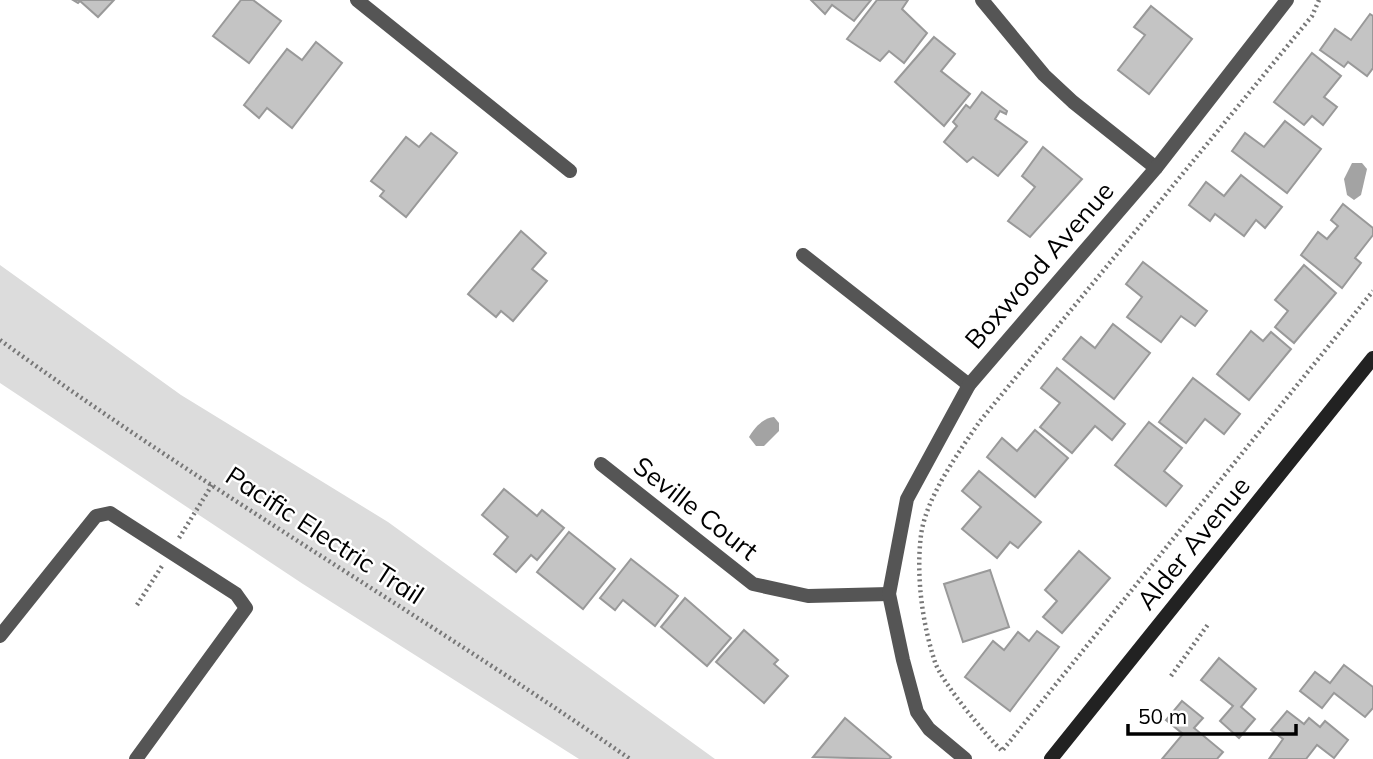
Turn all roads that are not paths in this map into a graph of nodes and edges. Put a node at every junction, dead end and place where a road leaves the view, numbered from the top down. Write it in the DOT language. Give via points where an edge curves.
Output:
graph roads {
  1 [pos="357,0"];
  2 [pos="982,0"];
  3 [pos="1287,0"];
  4 [pos="1156,168"];
  5 [pos="570,171"];
  6 [pos="803,255"];
  7 [pos="1373,358"];
  8 [pos="969,385"];
  9 [pos="601,464"];
  10 [pos="888,594"];
  11 [pos="0,636"];
  12 [pos="136,759"];
  13 [pos="965,759"];
  14 [pos="1051,759"];
  1 -- 5 [label="street"];
  2 -- 4 [label="street" via="1044,75"];
  3 -- 4 [label="street, Boxwood Avenue"];
  4 -- 8 [label="street, Boxwood Avenue"];
  6 -- 8 [label="street"];
  7 -- 14 [label="main road, Alder Avenue"];
  8 -- 10 [label="street, Boxwood Avenue" via="907,499"];
  9 -- 10 [label="street, Seville Court" via="753,584 808,596"];
  10 -- 13 [label="street" via="917,712 929,729"];
  11 -- 12 [label="street" via="96,516 110,513 236,594 246,608"];
}
